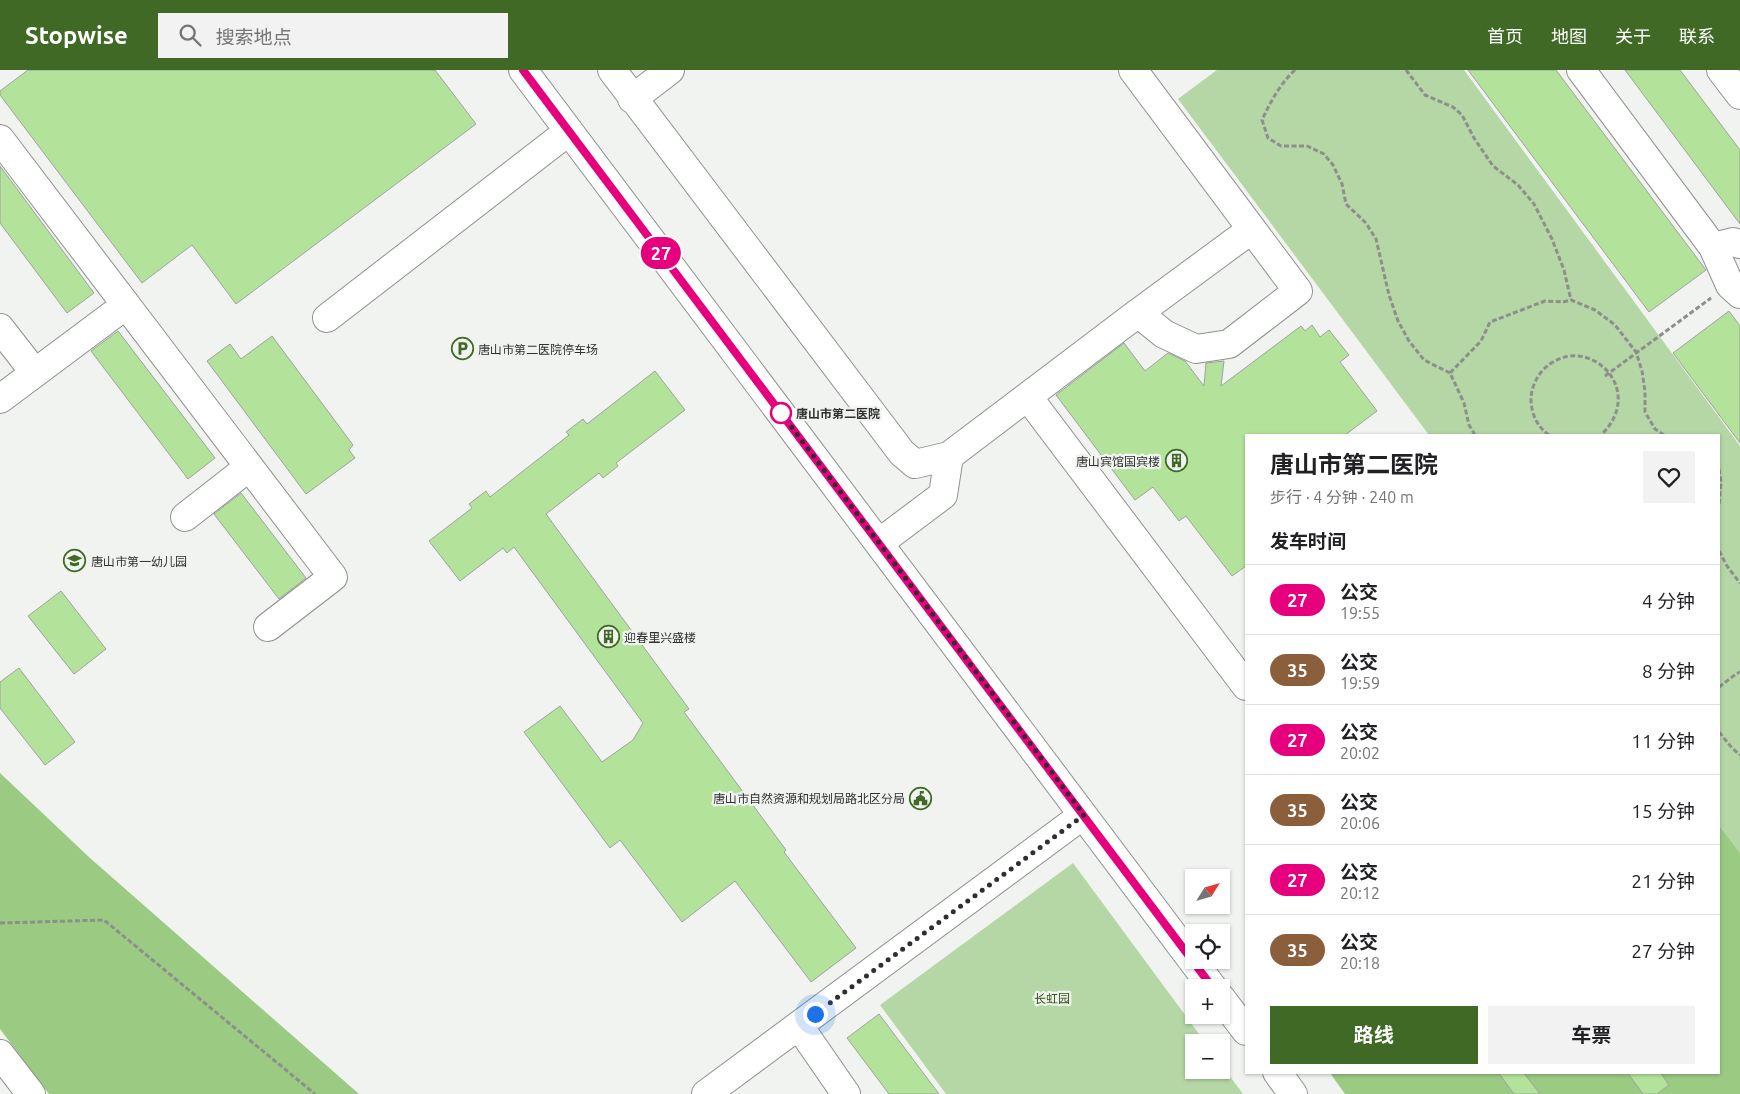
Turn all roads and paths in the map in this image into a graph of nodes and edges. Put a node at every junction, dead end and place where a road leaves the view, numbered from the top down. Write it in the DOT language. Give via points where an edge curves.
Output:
graph roads {
  1 [pos="523,70"];
  2 [pos="612,70"];
  3 [pos="670,70"];
  4 [pos="1132,70"];
  5 [pos="1295,70"];
  6 [pos="1406,70"];
  7 [pos="1581,70"];
  8 [pos="1721,70"];
  9 [pos="1740,95"];
  10 [pos="632,99"];
  11 [pos="569,131"];
  12 [pos="0,139"];
  13 [pos="1252,229"];
  14 [pos="1740,244"];
  15 [pos="1713,247"];
  16 [pos="1735,289"];
  17 [pos="1572,300"];
  18 [pos="126,305"];
  19 [pos="1138,313"];
  20 [pos="327,318"];
  21 [pos="0,328"];
  22 [pos="1636,352"];
  23 [pos="1609,372"];
  24 [pos="35,373"];
  25 [pos="1450,373"];
  26 [pos="1604,376"];
  27 [pos="1028,397"];
  28 [pos="0,400"];
  29 [pos="1474,434"];
  30 [pos="1547,434"];
  31 [pos="1602,434"];
  32 [pos="1662,434"];
  33 [pos="949,456"];
  34 [pos="249,467"];
  35 [pos="1720,476"];
  36 [pos="1720,493"];
  37 [pos="185,518"];
  38 [pos="879,543"];
  39 [pos="1720,553"];
  40 [pos="1740,583"];
  41 [pos="268,627"];
  42 [pos="1740,672"];
  43 [pos="1245,685"];
  44 [pos="1720,686"];
  45 [pos="1720,733"];
  46 [pos="1740,755"];
  47 [pos="1084,815"];
  48 [pos="0,923"];
  49 [pos="1206,979"];
  50 [pos="1230,1010"];
  51 [pos="799,1026"];
  52 [pos="1245,1030"];
  53 [pos="0,1054"];
  54 [pos="1278,1074"];
  55 [pos="839,1091"];
  56 [pos="31,1094"];
  57 [pos="315,1094"];
  58 [pos="706,1094"];
  59 [pos="1293,1094"];
  1 -- 11 [label="street"];
  2 -- 10 [label="street"];
  3 -- 10 [label="street"];
  4 -- 13 [label="street"];
  5 -- 25 [label="path" via="1274,96 1262,120 1268,138 1282,146 1307,146 1324,154 1334,165 1346,204 1366,223 1376,239 1389,295 1409,341 1424,360"];
  6 -- 17 [label="path" via="1425,95 1453,107 1462,115 1493,166 1518,185 1534,204 1552,239"];
  7 -- 15 [label="street"];
  8 -- 9 [label="street"];
  10 -- 33 [label="street" via="902,453 915,464"];
  11 -- 20 [label="street"];
  11 -- 38 [label="street"];
  12 -- 18 [label="street"];
  13 -- 19 [label="street"];
  13 -- 19 [label="street" via="1298,292 1229,344 1196,348 1164,334"];
  14 -- 15 [label="street" via="1733,242"];
  15 -- 16 [label="street"];
  16 -- 22 [label="path"];
  17 -- 22 [label="path" via="1595,310 1615,325"];
  17 -- 25 [label="path" via="1546,301 1490,322 1481,341"];
  18 -- 24 [label="street"];
  18 -- 34 [label="street"];
  19 -- 27 [label="street"];
  21 -- 24 [label="street"];
  22 -- 23 [label="path"];
  22 -- 32 [label="path" via="1645,391 1645,412 1655,429"];
  23 -- 26 [label="path"];
  23 -- 30 [label="path" via="1600,364 1578,356 1562,358 1547,366 1539,375 1531,396 1536,421"];
  23 -- 31 [label="path" via="1619,398 1617,413"];
  24 -- 28 [label="street"];
  25 -- 29 [label="path"];
  27 -- 33 [label="street"];
  27 -- 43 [label="street"];
  33 -- 38 [label="street" via="943,495"];
  34 -- 37 [label="street"];
  34 -- 41 [label="street" via="333,577"];
  35 -- 36 [label="path"];
  38 -- 47 [label="street"];
  39 -- 40 [label="path"];
  42 -- 44 [label="path"];
  45 -- 46 [label="path"];
  47 -- 49 [label="street"];
  47 -- 51 [label="street"];
  48 -- 57 [label="path" via="104,920"];
  50 -- 52 [label="street"];
  51 -- 55 [label="street"];
  51 -- 58 [label="street"];
  53 -- 56 [label="street"];
  54 -- 59 [label="street"];
}
